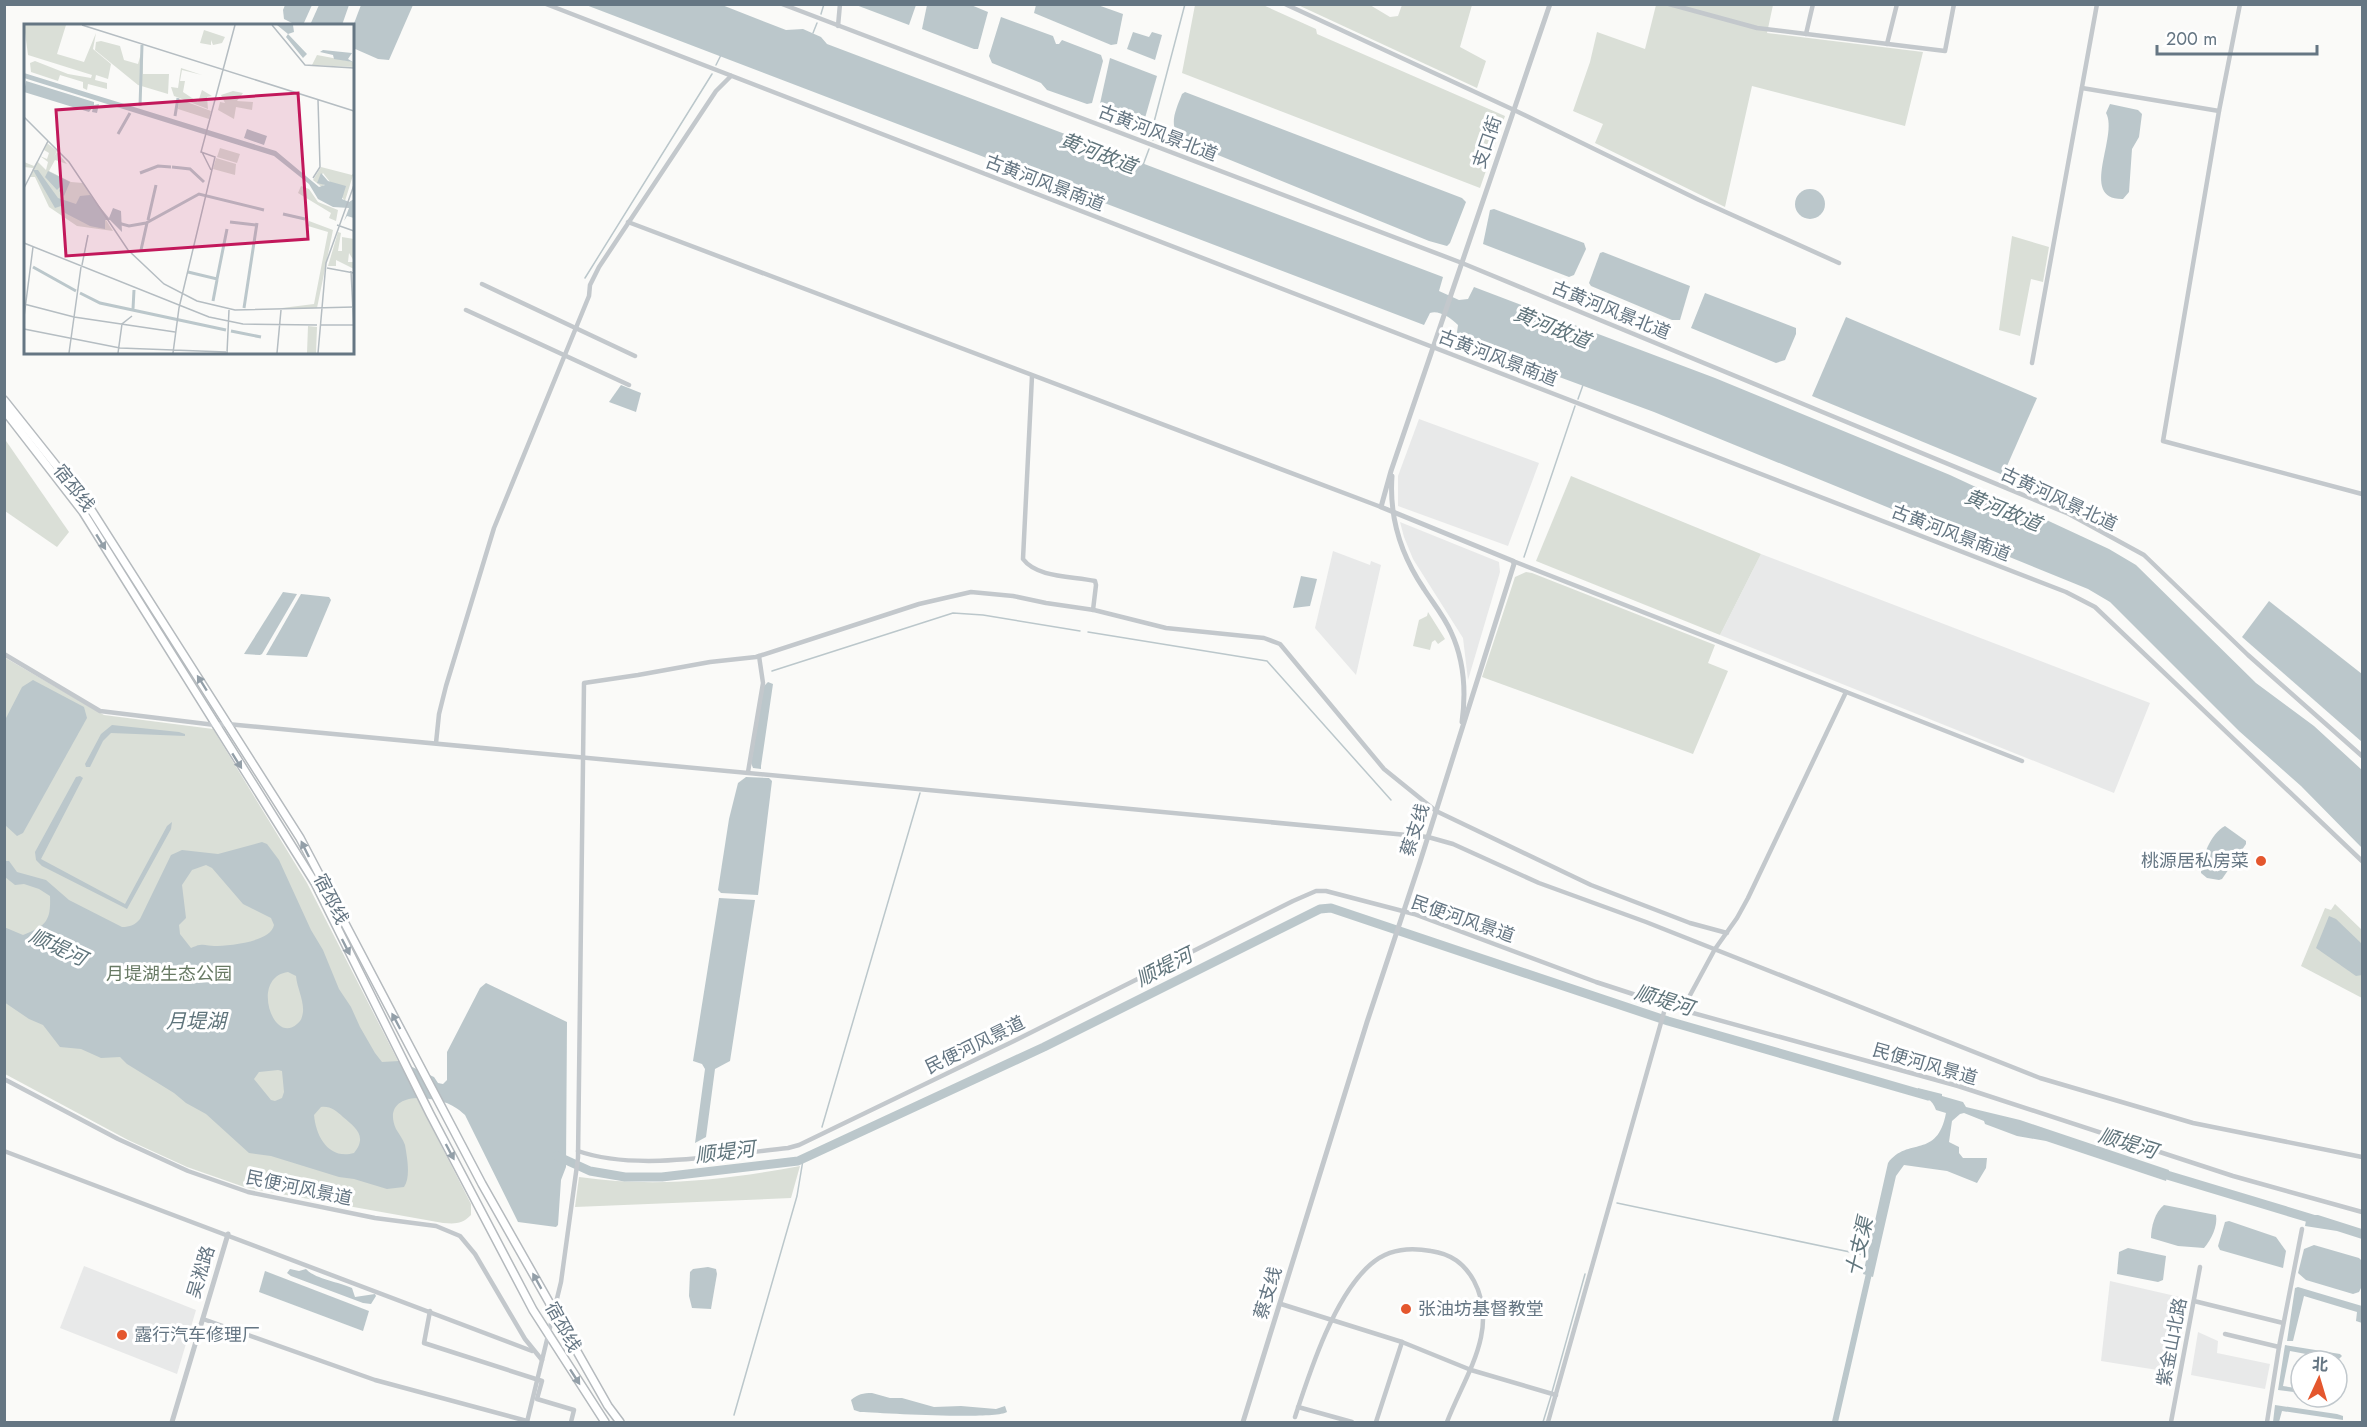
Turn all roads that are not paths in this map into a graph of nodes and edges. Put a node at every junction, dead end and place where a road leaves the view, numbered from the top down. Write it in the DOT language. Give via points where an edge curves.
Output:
graph roads {
  1 [pos="546,4"];
  2 [pos="782,4"];
  3 [pos="840,4"];
  4 [pos="1285,4"];
  5 [pos="1550,4"];
  6 [pos="1669,4"];
  7 [pos="1812,4"];
  8 [pos="1897,4"];
  9 [pos="1954,4"];
  10 [pos="2097,4"];
  11 [pos="2240,4"];
  12 [pos="838,26"];
  13 [pos="1806,34"];
  14 [pos="1887,44"];
  15 [pos="731,76"];
  16 [pos="2082,88"];
  17 [pos="1514,110"];
  18 [pos="2219,111"];
  19 [pos="628,222"];
  20 [pos="1461,263"];
  21 [pos="1839,263"];
  22 [pos="482,284"];
  23 [pos="466,310"];
  24 [pos="576,329"];
  25 [pos="1433,347"];
  26 [pos="565,356"];
  27 [pos="635,356"];
  28 [pos="2032,363"];
  29 [pos="1032,376"];
  30 [pos="629,385"];
  31 [pos="4,400"];
  32 [pos="4,410"];
  33 [pos="1394,462"];
  34 [pos="2362,494"];
  35 [pos="1381,507"];
  36 [pos="1393,512"];
  37 [pos="1513,561"];
  38 [pos="1093,610"];
  39 [pos="4,654"];
  40 [pos="759,656"];
  41 [pos="1846,692"];
  42 [pos="214,724"];
  43 [pos="227,724"];
  44 [pos="1460,737"];
  45 [pos="436,743"];
  46 [pos="2362,756"];
  47 [pos="583,757"];
  48 [pos="2022,761"];
  49 [pos="748,772"];
  50 [pos="1436,811"];
  51 [pos="1428,837"];
  52 [pos="2362,861"];
  53 [pos="1403,912"];
  54 [pos="1727,933"];
  55 [pos="1715,949"];
  56 [pos="1665,1008"];
  57 [pos="1682,1010"];
  58 [pos="4,1079"];
  59 [pos="4,1150"];
  60 [pos="578,1151"];
  61 [pos="2362,1157"];
  62 [pos="2362,1212"];
  63 [pos="2302,1229"];
  64 [pos="228,1234"];
  65 [pos="2200,1267"];
  66 [pos="2194,1301"];
  67 [pos="1281,1304"];
  68 [pos="430,1311"];
  69 [pos="554,1312"];
  70 [pos="203,1319"];
  71 [pos="1333,1319"];
  72 [pos="2283,1323"];
  73 [pos="548,1334"];
  74 [pos="2225,1334"];
  75 [pos="1402,1342"];
  76 [pos="2278,1347"];
  77 [pos="535,1352"];
  78 [pos="542,1360"];
  79 [pos="1471,1370"];
  80 [pos="537,1380"];
  81 [pos="1553,1394"];
  82 [pos="1298,1407"];
  83 [pos="1295,1418"];
  84 [pos="172,1422"];
  85 [pos="527,1422"];
  86 [pos="571,1422"];
  87 [pos="605,1422"];
  88 [pos="620,1422"];
  89 [pos="1243,1422"];
  90 [pos="1352,1422"];
  91 [pos="1377,1422"];
  92 [pos="1448,1422"];
  93 [pos="1548,1422"];
  94 [pos="2171,1422"];
  95 [pos="2267,1422"];
  1 -- 15 [label="street, 古黄河风景南道"];
  2 -- 12 [label="street, 古黄河风景北道"];
  3 -- 12 [label="street"];
  4 -- 17 [label="street"];
  5 -- 17 [label="street, 支口街"];
  6 -- 13 [label="street" via="1757,28"];
  7 -- 13 [label="street"];
  8 -- 14 [label="street"];
  9 -- 14 [label="street" via="1945,51"];
  10 -- 16 [label="street"];
  11 -- 18 [label="street"];
  12 -- 20 [label="street, 古黄河风景北道"];
  13 -- 14 [label="street"];
  15 -- 19 [label="street" via="716,91"];
  15 -- 25 [label="street, 古黄河风景南道"];
  16 -- 18 [label="street"];
  16 -- 28 [label="street"];
  17 -- 20 [label="street, 支口街"];
  17 -- 21 [label="street"];
  18 -- 34 [label="street" via="2163,441"];
  19 -- 24 [label="street" via="590,285 590,296"];
  19 -- 29 [label="street"];
  20 -- 25 [label="street, 支口街"];
  20 -- 46 [label="street, 古黄河风景北道" via="2058,510 2144,555 2248,655"];
  22 -- 24 [label="street"];
  23 -- 26 [label="street"];
  24 -- 26 [label="street"];
  24 -- 27 [label="street"];
  25 -- 33 [label="street"];
  25 -- 52 [label="street, 古黄河风景南道" via="2066,592 2096,607"];
  26 -- 30 [label="street"];
  26 -- 45 [label="street" via="494,528 446,686"];
  29 -- 35 [label="street"];
  29 -- 38 [label="street" via="1023,559 1032,568 1095,581"];
  43 -- 31 [label="main road, 宿邳线, one-way" via="90,508"];
  32 -- 42 [label="main road, 宿邳线, one-way" via="83,512"];
  33 -- 35 [label="street"];
  33 -- 36 [label="street"];
  35 -- 36 [label="street"];
  36 -- 37 [label="street"];
  36 -- 44 [label="street" via="1404,554 1447,623 1457,648 1464,688"];
  37 -- 41 [label="street"];
  37 -- 44 [label="street, 蔡支线"];
  38 -- 40 [label="street" via="971,592 919,604"];
  38 -- 50 [label="street" via="1166,628 1264,638 1281,644 1384,769"];
  39 -- 42 [label="street" via="100,711"];
  40 -- 47 [label="street" via="584,683"];
  40 -- 49 [label="street" via="763,683"];
  41 -- 48 [label="street"];
  41 -- 54 [label="street" via="1748,898"];
  42 -- 43 [label="street"];
  42 -- 73 [label="main road, 宿邳线, one-way" via="315,884 423,1100"];
  43 -- 45 [label="street"];
  69 -- 43 [label="main road, 宿邳线, one-way" via="300,838"];
  44 -- 50 [label="street, 蔡支线"];
  45 -- 47 [label="street"];
  47 -- 49 [label="street"];
  47 -- 60 [label="street"];
  49 -- 51 [label="street"];
  50 -- 51 [label="street, 蔡支线"];
  50 -- 54 [label="street" via="1591,885"];
  51 -- 53 [label="street, 蔡支线"];
  51 -- 55 [label="street" via="1453,843 1539,883"];
  53 -- 56 [label="street, 民便河风景道"];
  53 -- 60 [label="street, 民便河风景道" via="1316,891 788,1148 648,1162"];
  53 -- 67 [label="street, 蔡支线"];
  54 -- 55 [label="street"];
  55 -- 57 [label="street"];
  55 -- 61 [label="street" via="2040,1078 2193,1124"];
  56 -- 57 [label="street, 民便河风景道"];
  56 -- 81 [label="street"];
  57 -- 62 [label="street, 民便河风景道" via="1958,1086 2233,1176"];
  58 -- 77 [label="street, 民便河风景道" via="197,1175 248,1192 436,1226 460,1236"];
  59 -- 64 [label="street"];
  60 -- 69 [label="street" via="566,1257"];
  63 -- 72 [label="street"];
  64 -- 68 [label="street"];
  64 -- 70 [label="street, 吴淞路"];
  65 -- 66 [label="street, 紫金山北路"];
  66 -- 72 [label="street"];
  66 -- 94 [label="street, 紫金山北路"];
  67 -- 71 [label="street"];
  67 -- 89 [label="street, 蔡支线"];
  68 -- 77 [label="street"];
  68 -- 80 [label="street" via="424,1343"];
  69 -- 73 [label="street"];
  69 -- 88 [label="main road, 宿邳线"];
  70 -- 84 [label="street, 吴淞路"];
  70 -- 85 [label="street" via="375,1380"];
  71 -- 75 [label="street"];
  71 -- 79 [label="street" via="1371,1263 1402,1249 1438,1252 1461,1263 1479,1290 1484,1330"];
  71 -- 82 [label="street"];
  72 -- 76 [label="street"];
  73 -- 78 [label="street"];
  73 -- 87 [label="main road, 宿邳线, one-way"];
  74 -- 76 [label="street"];
  75 -- 79 [label="street"];
  75 -- 91 [label="street"];
  76 -- 95 [label="street"];
  77 -- 78 [label="street, 民便河风景道"];
  78 -- 80 [label="street"];
  79 -- 81 [label="street"];
  79 -- 92 [label="street"];
  80 -- 85 [label="street"];
  80 -- 86 [label="street" via="542,1381 537,1399 574,1410"];
  81 -- 93 [label="street"];
  82 -- 83 [label="street"];
  82 -- 90 [label="street"];
}
